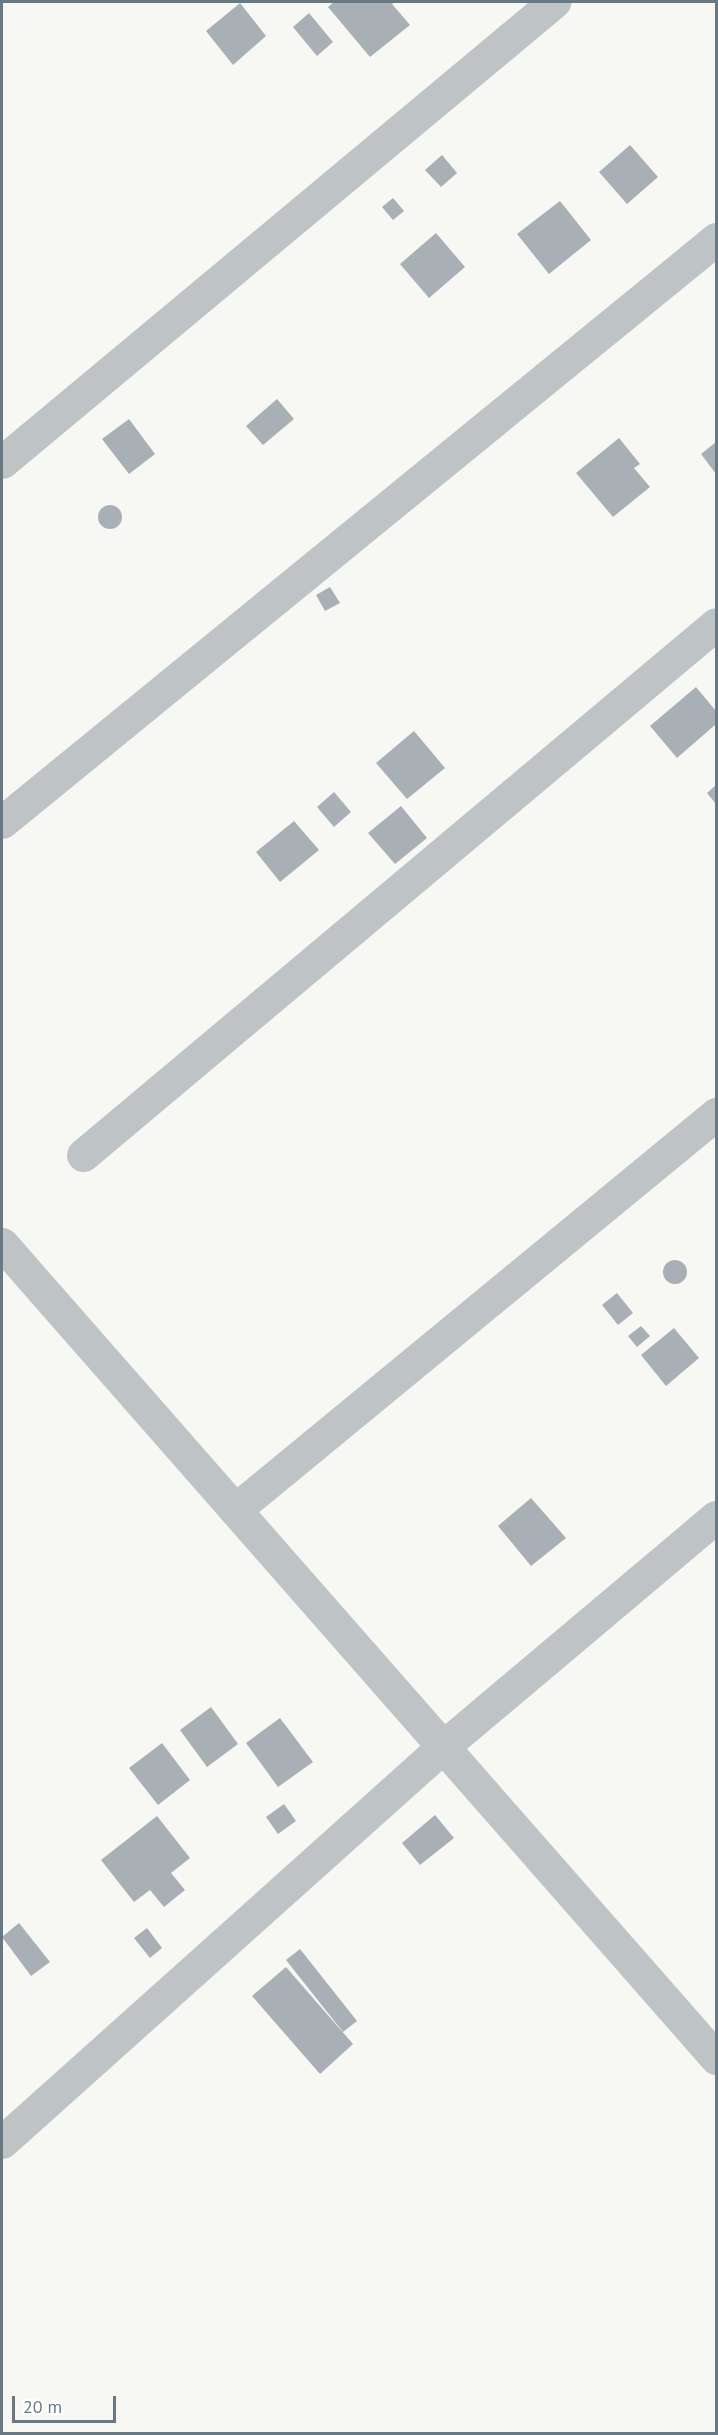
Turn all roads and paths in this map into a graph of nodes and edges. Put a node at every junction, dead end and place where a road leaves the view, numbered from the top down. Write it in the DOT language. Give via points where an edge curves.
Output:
graph roads {
  1 [pos="554,2"];
  2 [pos="717,239"];
  3 [pos="2,462"];
  4 [pos="717,624"];
  5 [pos="2,822"];
  6 [pos="717,1114"];
  7 [pos="83,1155"];
  8 [pos="2,1244"];
  9 [pos="236,1509"];
  10 [pos="717,1517"];
  11 [pos="445,1744"];
  12 [pos="717,2058"];
  13 [pos="2,2142"];
  1 -- 3 [label="street"];
  2 -- 5 [label="street"];
  4 -- 7 [label="street"];
  6 -- 9 [label="street"];
  8 -- 9 [label="street"];
  9 -- 11 [label="street"];
  10 -- 11 [label="street"];
  11 -- 12 [label="street"];
  11 -- 13 [label="street"];
}
